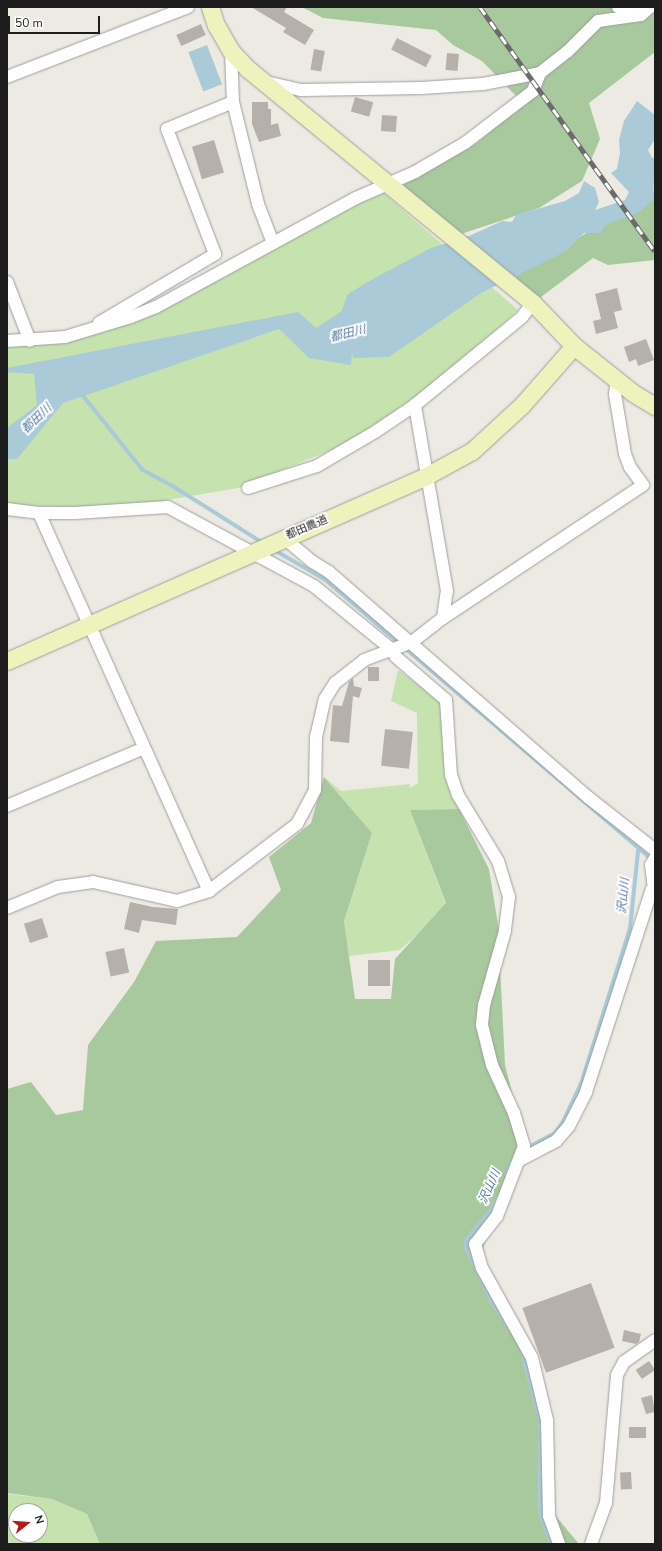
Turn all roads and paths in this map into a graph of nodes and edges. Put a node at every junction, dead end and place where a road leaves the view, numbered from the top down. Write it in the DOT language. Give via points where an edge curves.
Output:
graph roads {
  1 [pos="188,7"];
  2 [pos="210,7"];
  3 [pos="618,7"];
  4 [pos="645,11"];
  5 [pos="231,50"];
  6 [pos="540,73"];
  7 [pos="7,77"];
  8 [pos="266,82"];
  9 [pos="233,102"];
  10 [pos="391,187"];
  11 [pos="273,243"];
  12 [pos="7,282"];
  13 [pos="533,303"];
  14 [pos="80,334"];
  15 [pos="7,341"];
  16 [pos="30,341"];
  17 [pos="574,346"];
  18 [pos="617,380"];
  19 [pos="415,406"];
  20 [pos="655,406"];
  21 [pos="428,476"];
  22 [pos="248,488"];
  23 [pos="7,509"];
  24 [pos="39,513"];
  25 [pos="280,540"];
  26 [pos="255,551"];
  27 [pos="443,618"];
  28 [pos="89,624"];
  29 [pos="402,645"];
  30 [pos="7,661"];
  31 [pos="144,748"];
  32 [pos="7,806"];
  33 [pos="655,850"];
  34 [pos="653,861"];
  35 [pos="209,891"];
  36 [pos="654,894"];
  37 [pos="7,908"];
  38 [pos="522,1154"];
  39 [pos="655,1340"];
  40 [pos="559,1544"];
  41 [pos="591,1544"];
  1 -- 7 [label="street"];
  2 -- 5 [label="street" via="216,25"];
  3 -- 4 [label="street"];
  4 -- 6 [label="street" via="598,21 567,52"];
  5 -- 8 [label="street" via="248,69"];
  5 -- 9 [label="street"];
  6 -- 8 [label="street" via="483,84 421,88 301,90"];
  6 -- 10 [label="street" via="533,91 465,143"];
  8 -- 10 [label="street" via="300,114"];
  9 -- 11 [label="street" via="258,204"];
  9 -- 14 [label="street" via="167,129 215,254"];
  10 -- 11 [label="street"];
  10 -- 13 [label="street"];
  11 -- 14 [label="street" via="156,307"];
  12 -- 16 [label="street"];
  13 -- 17 [label="street"];
  13 -- 19 [label="street" via="522,317"];
  14 -- 16 [label="street"];
  15 -- 16 [label="street"];
  17 -- 18 [label="street"];
  17 -- 21 [label="street, 都田農道" via="522,405 472,451"];
  18 -- 20 [label="street"];
  18 -- 27 [label="street" via="615,394 625,454 630,467 643,485"];
  19 -- 21 [label="street"];
  19 -- 22 [label="street" via="317,466"];
  21 -- 25 [label="street, 都田農道"];
  21 -- 27 [label="street" via="447,591"];
  23 -- 24 [label="street"];
  24 -- 26 [label="street" via="168,507"];
  24 -- 28 [label="street"];
  25 -- 26 [label="street, 都田農道"];
  25 -- 29 [label="street" via="329,572"];
  26 -- 28 [label="street, 都田農道"];
  26 -- 29 [label="street" via="314,586"];
  27 -- 29 [label="street"];
  28 -- 30 [label="street, 都田農道"];
  28 -- 31 [label="street"];
  29 -- 33 [label="street"];
  29 -- 35 [label="street" via="364,660 335,683 325,699 316,737 314,790 297,824"];
  29 -- 38 [label="street" via="396,657 446,700 451,775 458,796 498,861 505,878 509,913 484,1005 482,1025 492,1066 514,1113"];
  31 -- 32 [label="street"];
  31 -- 35 [label="street"];
  34 -- 36 [label="street"];
  35 -- 37 [label="street" via="177,901 93,882 58,887"];
  36 -- 38 [label="street" via="586,1092 569,1126 556,1141"];
  38 -- 40 [label="street" via="497,1216 474,1244 482,1268 532,1358 547,1420 549,1516"];
  39 -- 41 [label="street" via="624,1362 617,1376 606,1503"];
}
